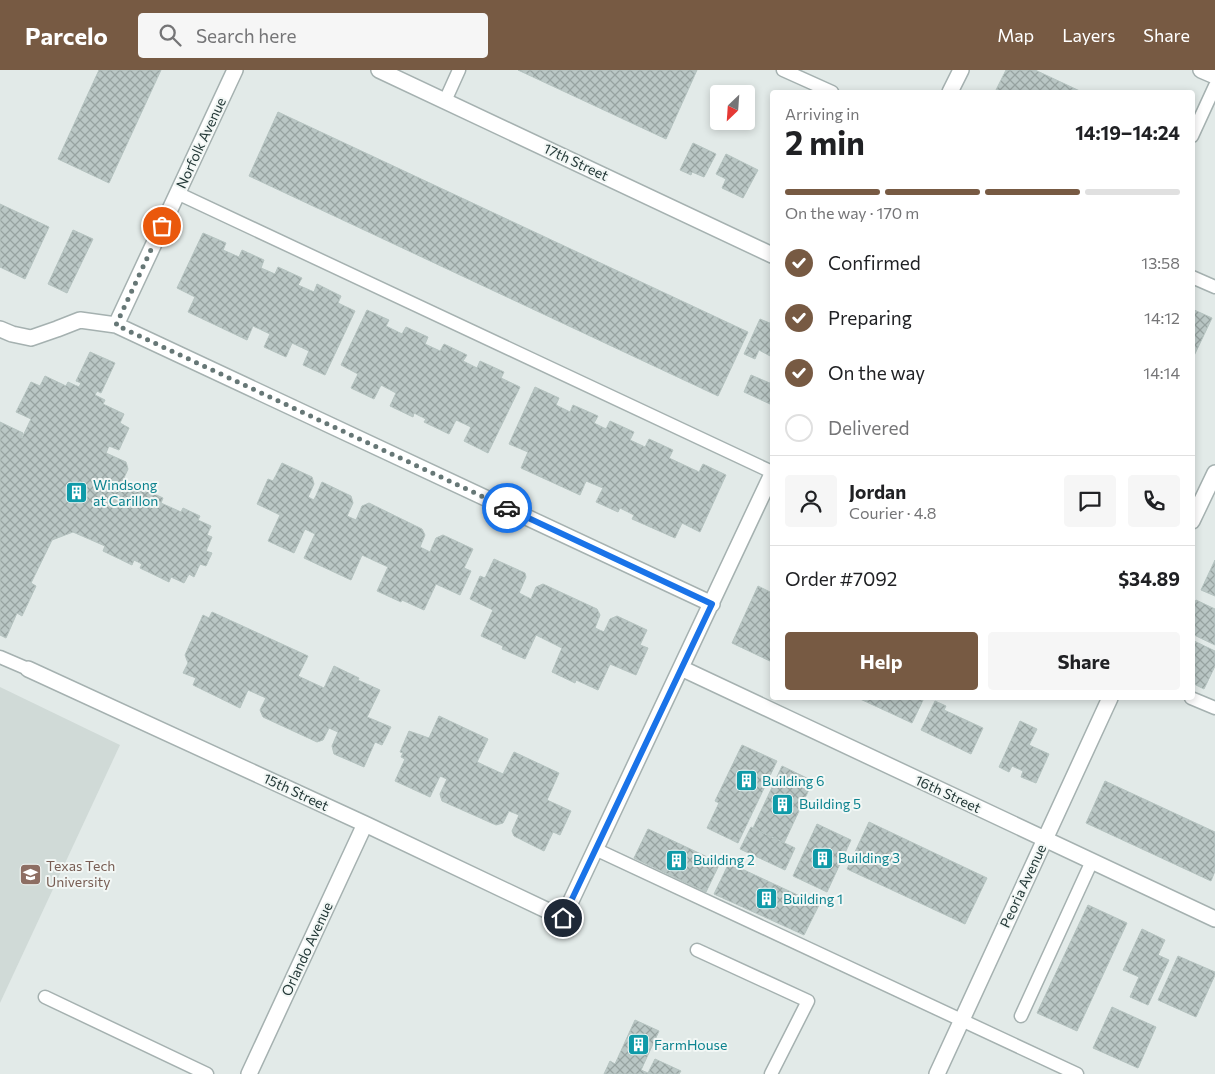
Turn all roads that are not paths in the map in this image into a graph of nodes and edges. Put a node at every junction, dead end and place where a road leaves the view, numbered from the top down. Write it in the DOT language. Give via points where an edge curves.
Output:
graph roads {
  1 [pos="235,70"];
  2 [pos="379,70"];
  3 [pos="459,70"];
  4 [pos="784,70"];
  5 [pos="961,70"];
  6 [pos="1201,70"];
  7 [pos="1215,76"];
  8 [pos="1215,86"];
  9 [pos="828,90"];
  10 [pos="951,90"];
  11 [pos="444,101"];
  12 [pos="1195,129"];
  13 [pos="178,193"];
  14 [pos="770,254"];
  15 [pos="1195,278"];
  16 [pos="1215,287"];
  17 [pos="116,325"];
  18 [pos="0,329"];
  19 [pos="770,472"];
  20 [pos="1215,472"];
  21 [pos="770,486"];
  22 [pos="1204,492"];
  23 [pos="768,498"];
  24 [pos="1195,514"];
  25 [pos="712,604"];
  26 [pos="0,657"];
  27 [pos="681,668"];
  28 [pos="28,669"];
  29 [pos="1109,700"];
  30 [pos="1195,700"];
  31 [pos="1215,708"];
  32 [pos="365,824"];
  33 [pos="1044,839"];
  34 [pos="595,849"];
  35 [pos="1092,861"];
  36 [pos="1215,919"];
  37 [pos="698,950"];
  38 [pos="46,997"];
  39 [pos="1021,1016"];
  40 [pos="961,1020"];
  41 [pos="207,1074"];
  42 [pos="249,1074"];
  43 [pos="771,1074"];
  44 [pos="937,1074"];
  45 [pos="1077,1074"];
  1 -- 13 [label="street, Norfolk Avenue"];
  2 -- 11 [label="street, 17th Street"];
  3 -- 11 [label="lane"];
  4 -- 9 [label="lane"];
  5 -- 10 [label="street"];
  6 -- 7 [label="street"];
  8 -- 12 [label="lane"];
  11 -- 14 [label="street, 17th Street"];
  13 -- 17 [label="street, Norfolk Avenue"];
  13 -- 19 [label="lane"];
  15 -- 16 [label="lane"];
  17 -- 18 [label="street" via="80,320 31,338"];
  17 -- 25 [label="street"];
  20 -- 22 [label="street"];
  21 -- 23 [label="street"];
  22 -- 24 [label="street"];
  23 -- 25 [label="street"];
  25 -- 27 [label="street"];
  26 -- 28 [label="lane"];
  27 -- 33 [label="street, 16th Street"];
  27 -- 34 [label="street"];
  28 -- 32 [label="street, 15th Street"];
  29 -- 33 [label="street, Peoria Avenue"];
  30 -- 31 [label="lane"];
  32 -- 34 [label="street, 15th Street" via="563,918"];
  32 -- 42 [label="street, Orlando Avenue"];
  33 -- 35 [label="street, 16th Street"];
  33 -- 40 [label="street, Peoria Avenue"];
  34 -- 40 [label="lane"];
  35 -- 36 [label="street, 16th Street"];
  35 -- 39 [label="lane"];
  37 -- 43 [label="lane" via="808,1001"];
  38 -- 41 [label="lane"];
  40 -- 44 [label="street, Peoria Avenue"];
  40 -- 45 [label="lane"];
}
